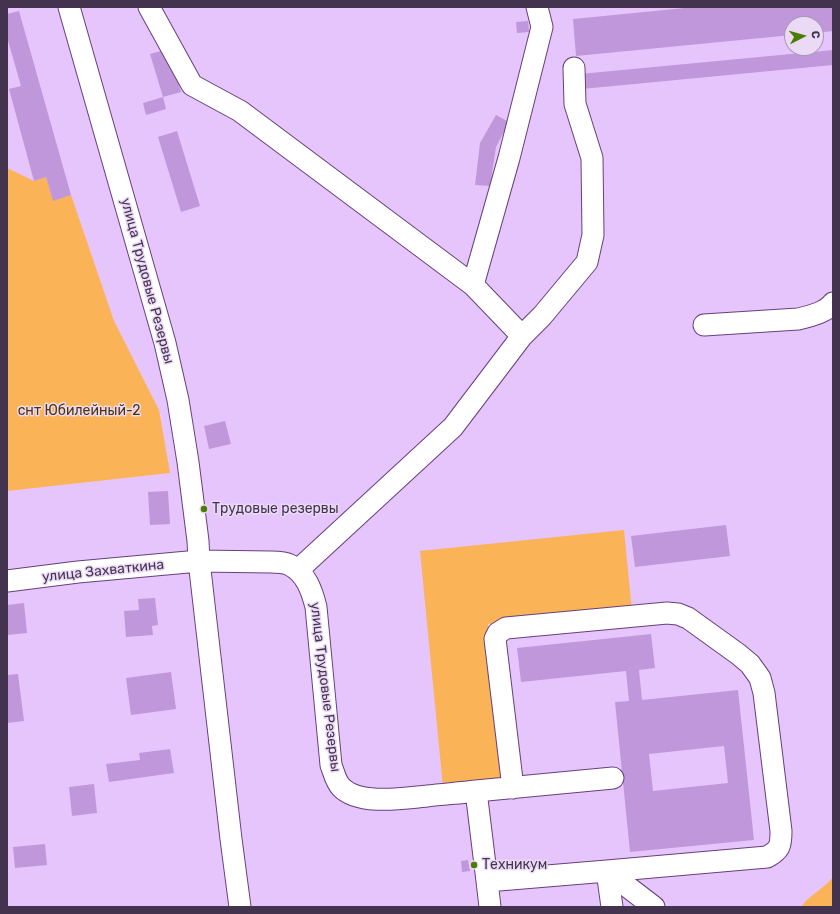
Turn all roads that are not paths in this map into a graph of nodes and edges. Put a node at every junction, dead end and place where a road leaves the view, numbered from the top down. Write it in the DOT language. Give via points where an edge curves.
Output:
graph roads {
  1 [pos="69,7"];
  2 [pos="149,7"];
  3 [pos="537,7"];
  4 [pos="574,68"];
  5 [pos="473,285"];
  6 [pos="833,303"];
  7 [pos="704,325"];
  8 [pos="522,336"];
  9 [pos="199,561"];
  10 [pos="298,570"];
  11 [pos="7,581"];
  12 [pos="614,778"];
  13 [pos="513,788"];
  14 [pos="476,791"];
  15 [pos="607,871"];
  16 [pos="487,881"];
  17 [pos="240,907"];
  18 [pos="490,907"];
  19 [pos="612,907"];
  20 [pos="654,907"];
  1 -- 9 [label="street, улица Трудовые Резервы" via="166,343 188,462"];
  2 -- 5 [label="street" via="192,85 240,110"];
  3 -- 5 [label="street" via="542,27"];
  4 -- 8 [label="street" via="575,104 592,158 593,235 587,262"];
  5 -- 8 [label="street"];
  6 -- 7 [label="street" via="823,311 798,319"];
  8 -- 10 [label="street" via="453,427"];
  9 -- 10 [label="street" via="282,562"];
  9 -- 11 [label="street, улица Захваткина"];
  9 -- 17 [label="street, улица Трудовые Резервы"];
  10 -- 14 [label="street, улица Трудовые Резервы" via="310,587 316,607 331,765 335,778 342,788 358,797 379,799"];
  12 -- 13 [label="street, улица Трудовые Резервы"];
  13 -- 14 [label="street, улица Трудовые Резервы"];
  13 -- 15 [label="street" via="495,639 498,632 506,628 678,614 688,618 750,664 760,678 764,693 781,831 780,846 776,853 767,857"];
  14 -- 16 [label="street"];
  15 -- 16 [label="street"];
  15 -- 19 [label="street"];
  15 -- 20 [label="street"];
  16 -- 18 [label="street"];
}
